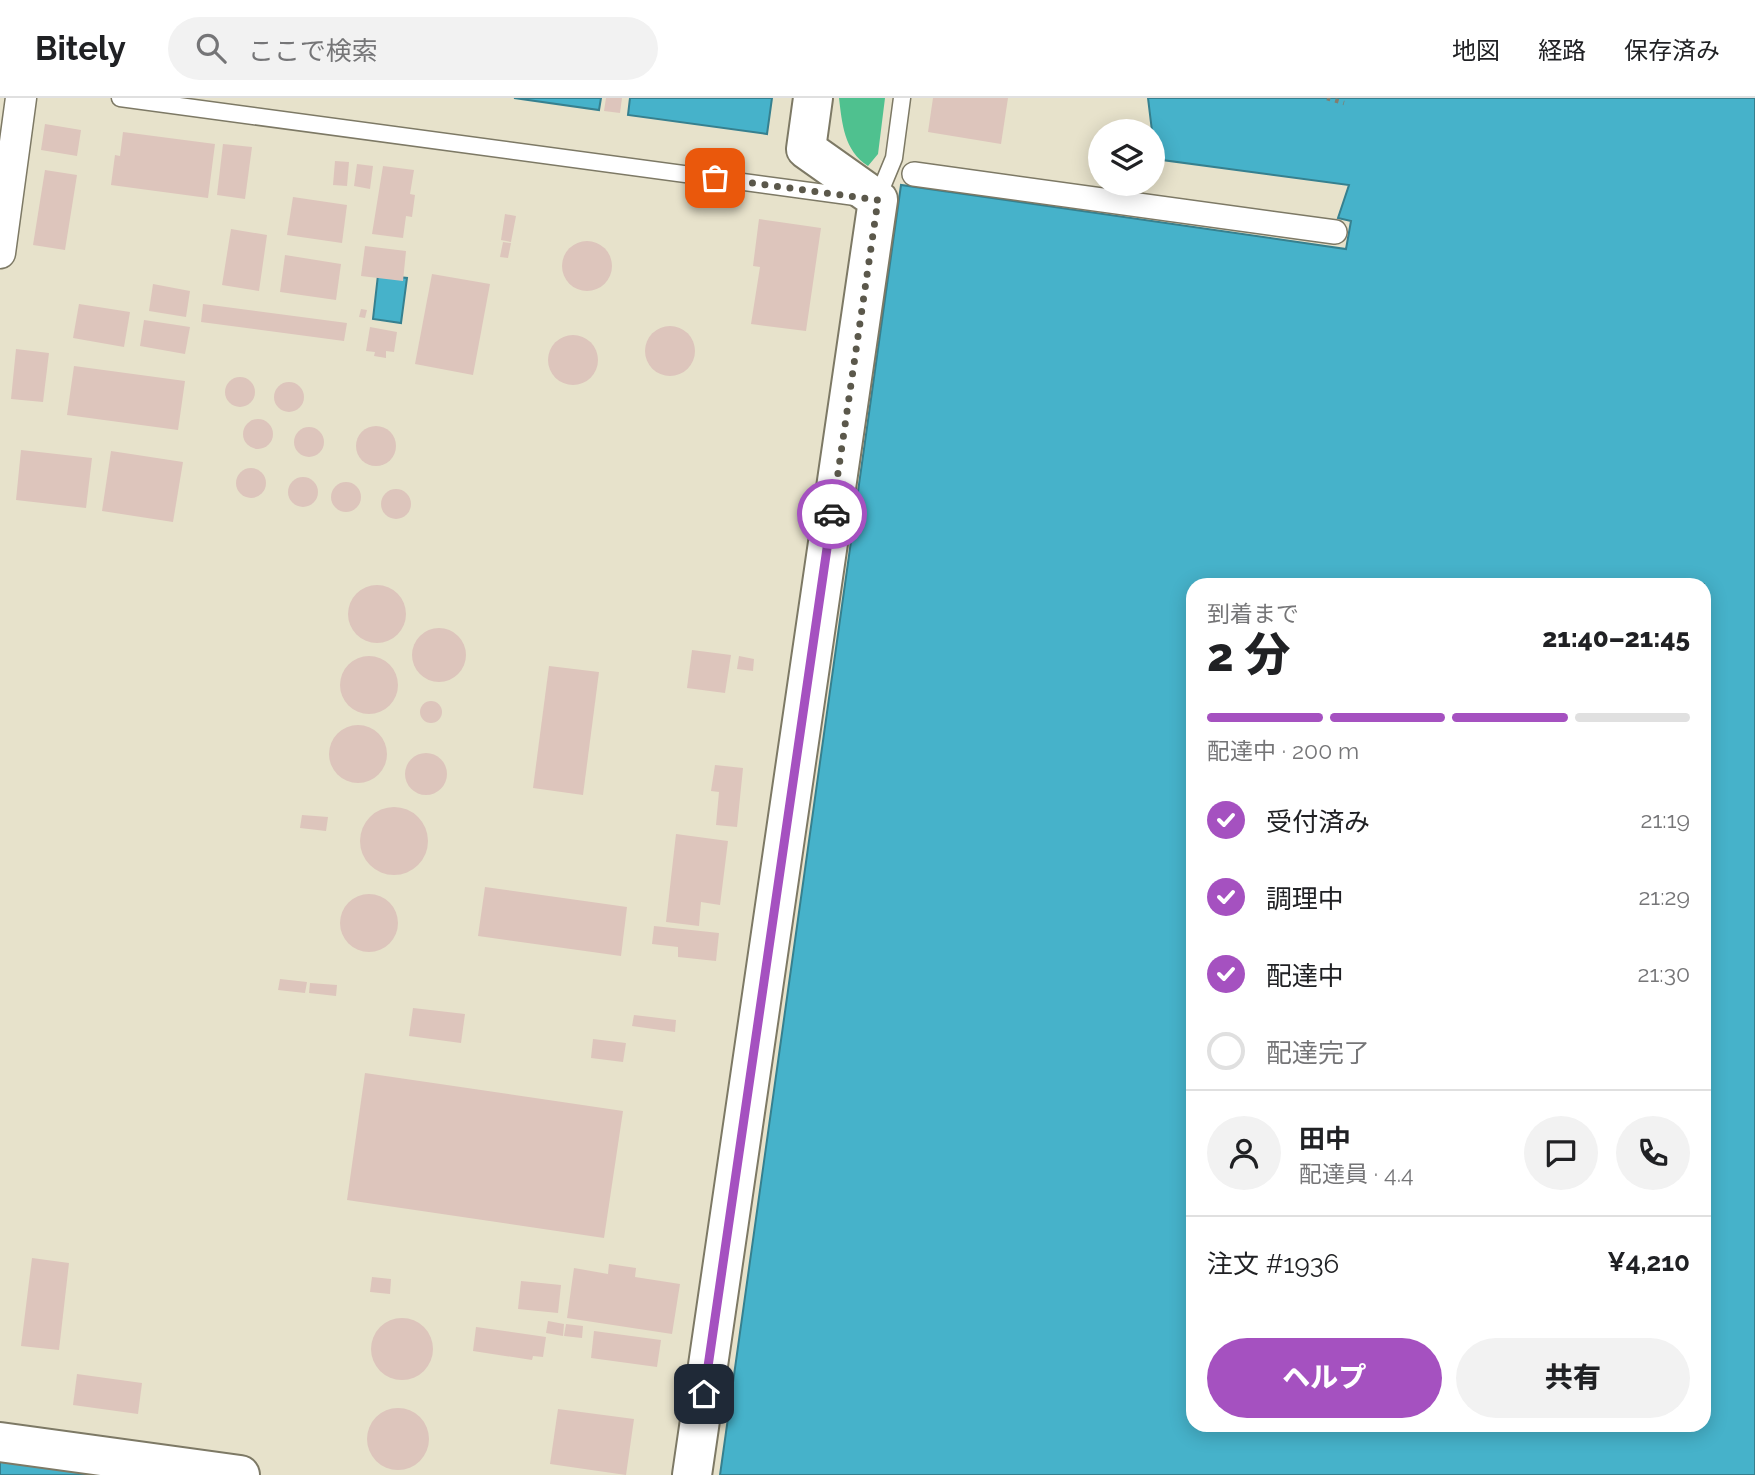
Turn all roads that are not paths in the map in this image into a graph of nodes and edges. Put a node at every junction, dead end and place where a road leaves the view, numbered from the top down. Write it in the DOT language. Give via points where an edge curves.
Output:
graph roads {
  1 [pos="21,98"];
  2 [pos="120,98"];
  3 [pos="813,98"];
  4 [pos="902,98"];
  5 [pos="914,174"];
  6 [pos="878,200"];
  7 [pos="1335,232"];
  8 [pos="0,253"];
  9 [pos="0,1442"];
  10 [pos="240,1475"];
  11 [pos="692,1475"];
  1 -- 8 [label="street"];
  2 -- 6 [label="lane"];
  3 -- 6 [label="street" via="806,149"];
  4 -- 6 [label="lane" via="894,158"];
  5 -- 7 [label="street"];
  6 -- 11 [label="street"];
  9 -- 10 [label="street"];
}
